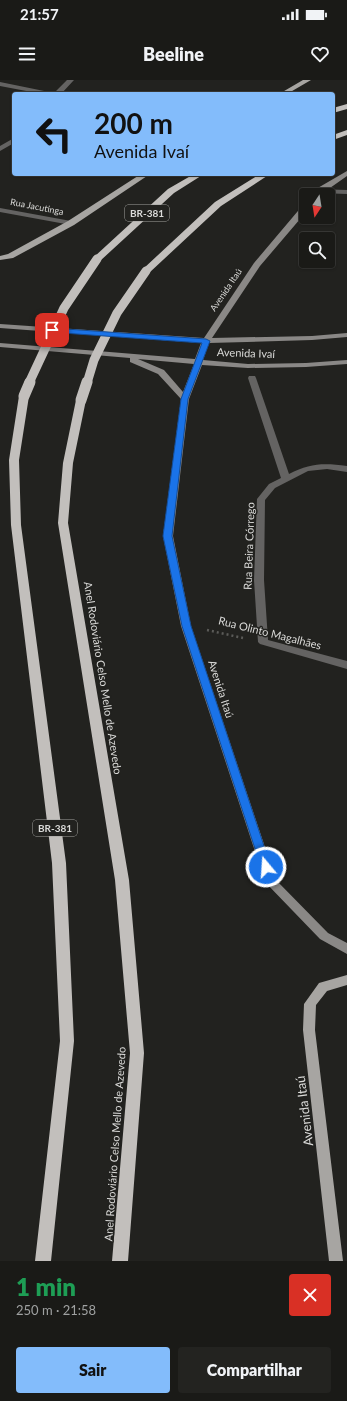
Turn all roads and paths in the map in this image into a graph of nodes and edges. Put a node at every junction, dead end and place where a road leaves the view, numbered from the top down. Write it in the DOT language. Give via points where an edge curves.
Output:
graph roads {
  1 [pos="71,80"];
  2 [pos="308,80"];
  3 [pos="0,84"];
  4 [pos="42,92"];
  5 [pos="59,92"];
  6 [pos="286,92"];
  7 [pos="347,106"];
  8 [pos="335,110"];
  9 [pos="347,132"];
  10 [pos="335,137"];
  11 [pos="12,141"];
  12 [pos="0,149"];
  13 [pos="347,173"];
  14 [pos="143,176"];
  15 [pos="197,176"];
  16 [pos="263,176"];
  17 [pos="324,188"];
  18 [pos="335,192"];
  19 [pos="347,192"];
  20 [pos="0,210"];
  21 [pos="299,214"];
  22 [pos="71,223"];
  23 [pos="0,258"];
  24 [pos="0,326"];
  25 [pos="347,335"];
  26 [pos="206,341"];
  27 [pos="0,345"];
  28 [pos="121,356"];
  29 [pos="198,362"];
  30 [pos="347,362"];
  31 [pos="252,378"];
  32 [pos="184,399"];
  33 [pos="347,469"];
  34 [pos="286,478"];
  35 [pos="186,626"];
  36 [pos="264,642"];
  37 [pos="347,665"];
  38 [pos="347,949"];
  39 [pos="347,980"];
  40 [pos="43,1261"];
  41 [pos="120,1261"];
  42 [pos="336,1261"];
  1 -- 5 [label="street"];
  2 -- 6 [label="main road"];
  3 -- 4 [label="street"];
  7 -- 8 [label="highway"];
  9 -- 10 [label="highway"];
  11 -- 12 [label="street"];
  13 -- 17 [label="main road"];
  14 -- 22 [label="main road"];
  15 -- 40 [label="highway, BR-381, bridge" via="171,191 97,259 64,308 24,396 14,460 16,525 59,863 67,1041"];
  16 -- 41 [label="highway, Anel Rodoviário Celso Mello de Azevedo, bridge" via="218,204 146,271 117,313 94,360 81,400 68,463 63,523 122,880 137,1053"];
  18 -- 19 [label="street"];
  20 -- 22 [label="street, Rua Jacutinga"];
  21 -- 26 [label="main road, Avenida Itaú" via="257,265"];
  22 -- 23 [label="main road" via="10,256"];
  24 -- 26 [label="main road, Avenida Ivaí"];
  25 -- 26 [label="main road, Avenida Ivaí"];
  26 -- 29 [label="main road, Avenida Itaú"];
  27 -- 28 [label="main road, Avenida Ivaí"];
  28 -- 29 [label="main road, Avenida Ivaí"];
  28 -- 32 [label="main road" via="161,372"];
  29 -- 30 [label="main road, Avenida Ivaí" via="248,366"];
  29 -- 32 [label="main road, Avenida Itaú"];
  31 -- 34 [label="street"];
  32 -- 35 [label="main road, Avenida Itaú" via="168,536"];
  33 -- 34 [label="street, Rua Beira Córrego" via="327,466 306,469"];
  34 -- 36 [label="street, Rua Beira Córrego" via="272,486 261,499 258,580"];
  35 -- 36 [label="path, Rua Olinto Magalhães"];
  35 -- 38 [label="main road, Avenida Itaú" via="271,882 324,936"];
  36 -- 37 [label="street, Rua Olinto Magalhães"];
  39 -- 42 [label="main road, Avenida Itaú" via="323,987 310,1004 309,1030"];
}
